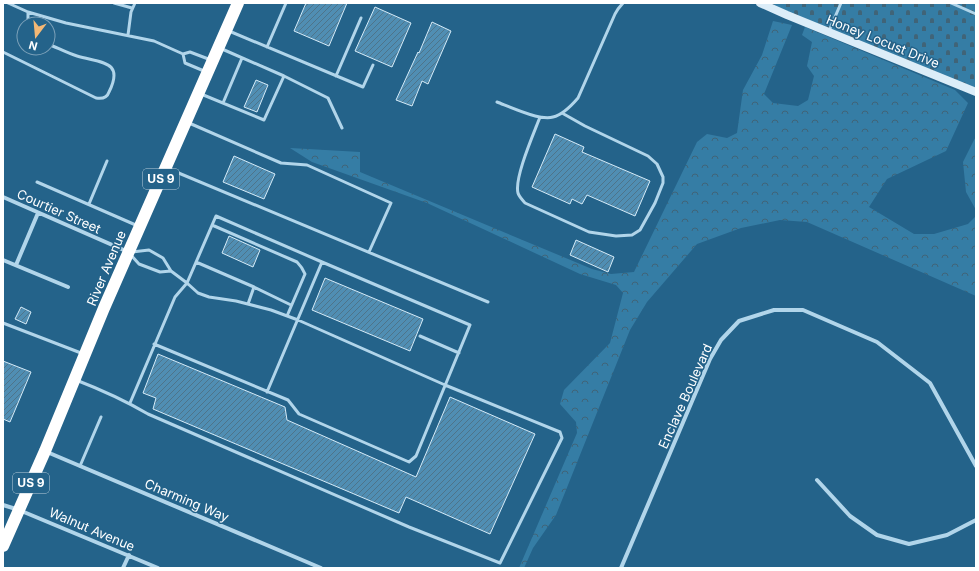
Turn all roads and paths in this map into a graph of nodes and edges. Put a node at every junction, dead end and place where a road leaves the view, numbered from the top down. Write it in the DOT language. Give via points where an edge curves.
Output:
graph roads {
  1 [pos="8,3"];
  2 [pos="114,3"];
  3 [pos="135,3"];
  4 [pos="238,3"];
  5 [pos="286,3"];
  6 [pos="623,3"];
  7 [pos="760,3"];
  8 [pos="841,3"];
  9 [pos="951,3"];
  10 [pos="132,8"];
  11 [pos="28,12"];
  12 [pos="976,14"];
  13 [pos="28,16"];
  14 [pos="361,18"];
  15 [pos="226,30"];
  16 [pos="828,32"];
  17 [pos="128,36"];
  18 [pos="56,47"];
  19 [pos="267,47"];
  20 [pos="218,48"];
  21 [pos="3,52"];
  22 [pos="183,54"];
  23 [pos="242,58"];
  24 [pos="212,61"];
  25 [pos="372,65"];
  26 [pos="207,72"];
  27 [pos="284,76"];
  28 [pos="336,76"];
  29 [pos="976,92"];
  30 [pos="198,93"];
  31 [pos="497,102"];
  32 [pos="223,103"];
  33 [pos="562,113"];
  34 [pos="540,117"];
  35 [pos="186,122"];
  36 [pos="342,128"];
  37 [pos="107,161"];
  38 [pos="166,168"];
  39 [pos="37,182"];
  40 [pos="3,197"];
  41 [pos="89,204"];
  42 [pos="38,213"];
  43 [pos="212,225"];
  44 [pos="140,226"];
  45 [pos="129,252"];
  46 [pos="369,252"];
  47 [pos="3,260"];
  48 [pos="196,262"];
  49 [pos="322,262"];
  50 [pos="16,265"];
  51 [pos="171,271"];
  52 [pos="187,283"];
  53 [pos="68,287"];
  54 [pos="254,287"];
  55 [pos="488,302"];
  56 [pos="248,304"];
  57 [pos="291,305"];
  58 [pos="287,316"];
  59 [pos="298,320"];
  60 [pos="3,323"];
  61 [pos="420,336"];
  62 [pos="154,344"];
  63 [pos="459,353"];
  64 [pos="85,355"];
  65 [pos="75,379"];
  66 [pos="445,385"];
  67 [pos="267,392"];
  68 [pos="130,403"];
  69 [pos="101,417"];
  70 [pos="45,451"];
  71 [pos="80,466"];
  72 [pos="976,466"];
  73 [pos="817,480"];
  74 [pos="3,505"];
  75 [pos="19,510"];
  76 [pos="976,520"];
  77 [pos="3,546"];
  78 [pos="129,555"];
  79 [pos="123,568"];
  80 [pos="158,568"];
  81 [pos="321,568"];
  82 [pos="621,568"];
  1 -- 11 [label="lane"];
  2 -- 10 [label="lane"];
  3 -- 10 [label="lane"];
  4 -- 15 [label="highway, River Avenue / US 9"];
  5 -- 19 [label="lane"];
  6 -- 33 [label="lane" via="615,14 578,98"];
  7 -- 16 [label="street, Honey Locust Drive"];
  8 -- 16 [label="lane"];
  9 -- 12 [label="lane"];
  10 -- 17 [label="lane"];
  11 -- 13 [label="lane"];
  11 -- 17 [label="lane"];
  14 -- 28 [label="lane"];
  15 -- 19 [label="lane"];
  15 -- 20 [label="highway, River Avenue / US 9"];
  16 -- 29 [label="street, Honey Locust Drive"];
  17 -- 22 [label="lane" via="154,41"];
  18 -- 21 [label="lane" via="109,65 115,77 107,97 96,98"];
  19 -- 28 [label="lane"];
  20 -- 23 [label="lane"];
  20 -- 24 [label="highway, River Avenue / US 9"];
  22 -- 24 [label="lane" via="190,52"];
  22 -- 26 [label="lane" via="185,63"];
  23 -- 27 [label="lane"];
  23 -- 32 [label="lane"];
  24 -- 26 [label="highway, River Avenue / US 9"];
  25 -- 28 [label="lane" via="363,87"];
  26 -- 30 [label="highway, River Avenue / US 9"];
  27 -- 32 [label="lane" via="264,120"];
  27 -- 36 [label="lane" via="328,98"];
  30 -- 32 [label="lane"];
  30 -- 35 [label="highway, River Avenue / US 9"];
  31 -- 34 [label="lane"];
  33 -- 34 [label="lane" via="553,117"];
  33 -- 34 [label="lane" via="648,156 657,164 663,176 663,183 655,203 637,232 632,235 616,236 589,232 525,204 518,192 519,174"];
  35 -- 38 [label="highway, River Avenue / US 9"];
  35 -- 46 [label="lane" via="280,163 307,165 391,203"];
  37 -- 41 [label="lane"];
  38 -- 44 [label="highway, River Avenue / US 9"];
  38 -- 46 [label="lane"];
  39 -- 41 [label="lane"];
  40 -- 42 [label="street, Courtier Street"];
  41 -- 44 [label="lane"];
  42 -- 45 [label="street, Courtier Street"];
  42 -- 50 [label="street"];
  43 -- 48 [label="lane"];
  43 -- 49 [label="lane" via="216,216"];
  43 -- 57 [label="lane" via="300,265 305,274"];
  44 -- 45 [label="highway, River Avenue / US 9"];
  45 -- 51 [label="lane" via="139,264 160,272"];
  45 -- 51 [label="lane" via="149,250 163,258"];
  45 -- 64 [label="highway, River Avenue / US 9"];
  46 -- 55 [label="lane"];
  47 -- 50 [label="street"];
  48 -- 52 [label="lane"];
  48 -- 54 [label="lane"];
  49 -- 59 [label="lane"];
  49 -- 63 [label="lane" via="470,324"];
  50 -- 53 [label="street"];
  51 -- 52 [label="lane"];
  52 -- 56 [label="lane" via="198,293 209,297"];
  52 -- 62 [label="lane" via="175,297"];
  54 -- 56 [label="lane"];
  54 -- 57 [label="lane"];
  56 -- 58 [label="lane"];
  57 -- 58 [label="lane"];
  58 -- 59 [label="lane"];
  59 -- 66 [label="lane"];
  59 -- 67 [label="lane"];
  60 -- 64 [label="lane"];
  61 -- 63 [label="lane"];
  62 -- 67 [label="lane"];
  62 -- 68 [label="lane"];
  63 -- 66 [label="lane"];
  64 -- 65 [label="highway, River Avenue / US 9"];
  65 -- 68 [label="lane"];
  65 -- 70 [label="highway, River Avenue / US 9"];
  66 -- 67 [label="lane" via="416,456 409,462 299,414 288,400"];
  66 -- 68 [label="lane" via="560,432 562,438 500,564 148,414"];
  69 -- 71 [label="lane"];
  70 -- 71 [label="street, Charming Way"];
  70 -- 75 [label="highway, River Avenue / US 9"];
  71 -- 81 [label="street, Charming Way"];
  72 -- 82 [label="street, Enclave Boulevard" via="930,383 912,369 876,342 803,310 774,310 739,322 721,340 710,359"];
  73 -- 76 [label="street" via="850,516 877,535 909,544 947,535"];
  74 -- 75 [label="street, Walnut Avenue"];
  75 -- 77 [label="highway, River Avenue / US 9"];
  75 -- 78 [label="street, Walnut Avenue"];
  78 -- 79 [label="street"];
  78 -- 80 [label="street, Walnut Avenue"];
}
